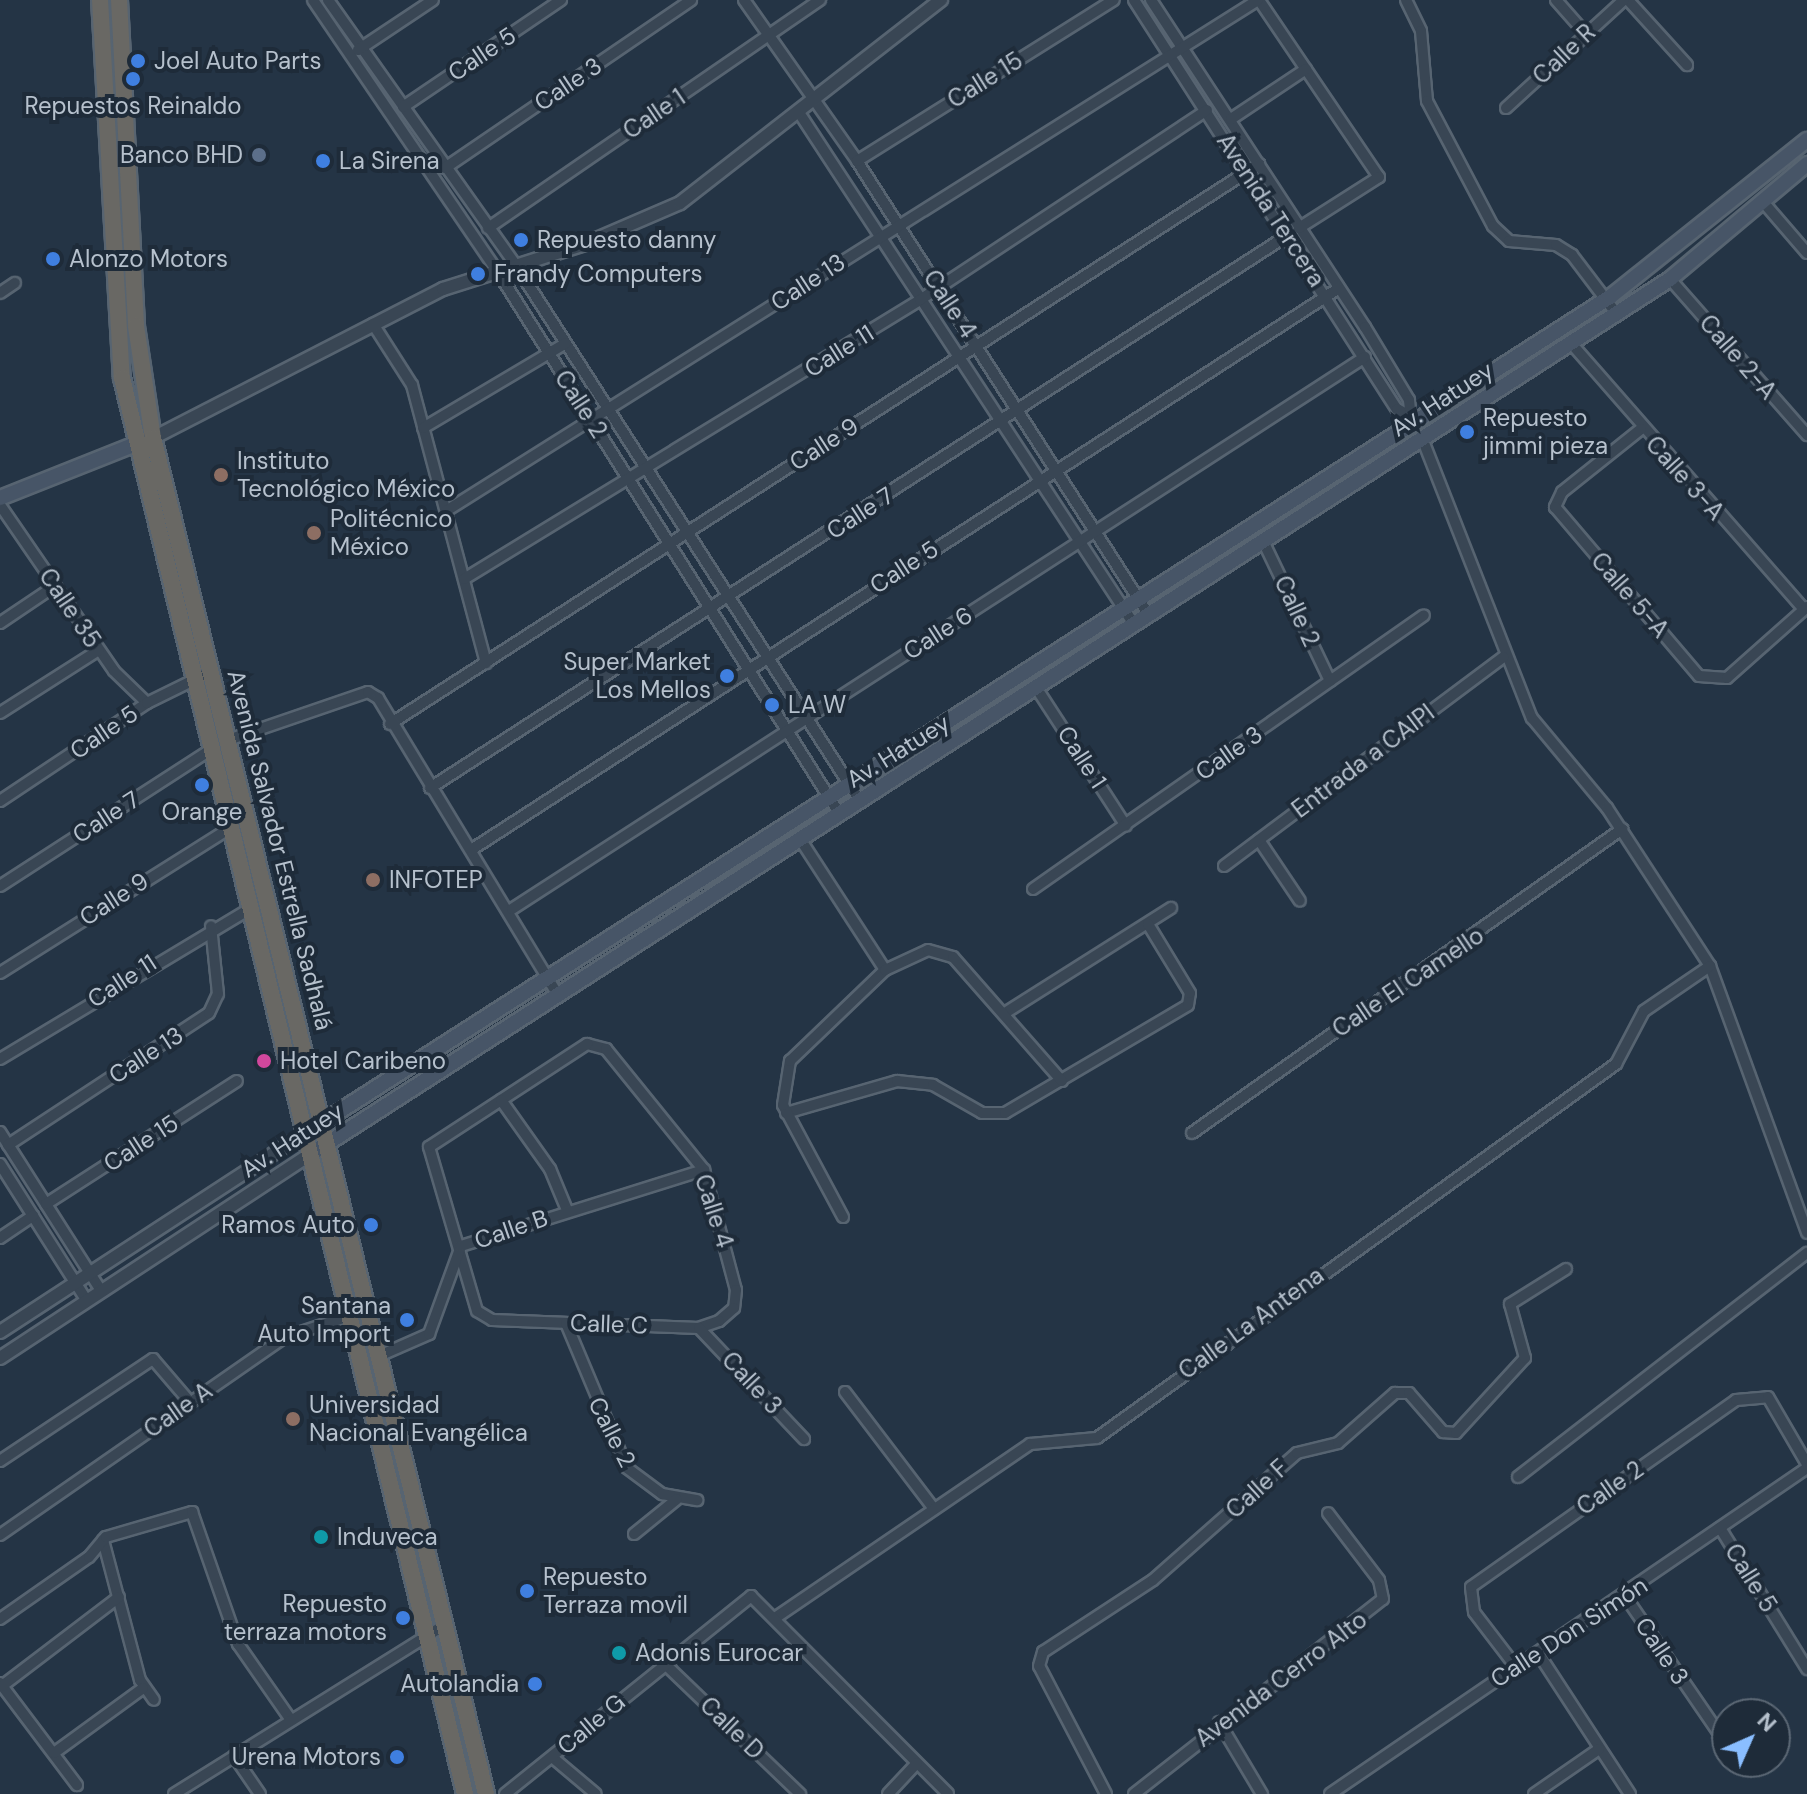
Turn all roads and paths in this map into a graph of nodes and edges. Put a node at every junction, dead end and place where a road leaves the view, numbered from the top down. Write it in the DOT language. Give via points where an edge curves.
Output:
graph roads {
  1 [pos="100,0"];
  2 [pos="119,0"];
  3 [pos="313,0"];
  4 [pos="328,0"];
  5 [pos="433,0"];
  6 [pos="561,0"];
  7 [pos="691,0"];
  8 [pos="744,0"];
  9 [pos="820,0"];
  10 [pos="941,0"];
  11 [pos="1114,0"];
  12 [pos="1134,0"];
  13 [pos="1151,0"];
  14 [pos="1258,0"];
  15 [pos="1406,0"];
  16 [pos="1556,0"];
  17 [pos="1626,0"];
  18 [pos="1586,34"];
  19 [pos="768,36"];
  20 [pos="1183,44"];
  21 [pos="361,48"];
  22 [pos="1170,51"];
  23 [pos="351,55"];
  24 [pos="1687,65"];
  25 [pos="1306,69"];
  26 [pos="814,99"];
  27 [pos="403,107"];
  28 [pos="1506,108"];
  29 [pos="1207,110"];
  30 [pos="798,111"];
  31 [pos="1231,119"];
  32 [pos="1807,140"];
  33 [pos="857,161"];
  34 [pos="1259,164"];
  35 [pos="1807,164"];
  36 [pos="445,168"];
  37 [pos="1247,172"];
  38 [pos="469,202"];
  39 [pos="1764,203"];
  40 [pos="456,210"];
  41 [pos="898,225"];
  42 [pos="488,228"];
  43 [pos="1299,228"];
  44 [pos="1288,235"];
  45 [pos="880,236"];
  46 [pos="1807,253"];
  47 [pos="515,264"];
  48 [pos="496,269"];
  49 [pos="1670,279"];
  50 [pos="15,283"];
  51 [pos="940,287"];
  52 [pos="1339,288"];
  53 [pos="0,293"];
  54 [pos="1327,296"];
  55 [pos="1607,299"];
  56 [pos="920,300"];
  57 [pos="1616,313"];
  58 [pos="373,324"];
  59 [pos="1570,342"];
  60 [pos="566,343"];
  61 [pos="977,345"];
  62 [pos="548,353"];
  63 [pos="1365,357"];
  64 [pos="957,358"];
  65 [pos="1017,408"];
  66 [pos="610,410"];
  67 [pos="1412,419"];
  68 [pos="592,422"];
  69 [pos="998,422"];
  70 [pos="423,428"];
  71 [pos="1641,429"];
  72 [pos="1807,435"];
  73 [pos="153,438"];
  74 [pos="1422,438"];
  75 [pos="136,444"];
  76 [pos="650,469"];
  77 [pos="1057,469"];
  78 [pos="630,480"];
  79 [pos="1037,481"];
  80 [pos="0,498"];
  81 [pos="0,505"];
  82 [pos="446,511"];
  83 [pos="690,531"];
  84 [pos="1094,532"];
  85 [pos="1263,541"];
  86 [pos="671,542"];
  87 [pos="1078,542"];
  88 [pos="464,579"];
  89 [pos="55,586"];
  90 [pos="730,598"];
  91 [pos="1139,600"];
  92 [pos="0,608"];
  93 [pos="1806,608"];
  94 [pos="1124,609"];
  95 [pos="712,610"];
  96 [pos="1148,614"];
  97 [pos="1424,615"];
  98 [pos="4,620"];
  99 [pos="1133,623"];
  100 [pos="99,650"];
  101 [pos="766,657"];
  102 [pos="1503,657"];
  103 [pos="486,663"];
  104 [pos="749,669"];
  105 [pos="212,671"];
  106 [pos="194,676"];
  107 [pos="1330,681"];
  108 [pos="1037,689"];
  109 [pos="147,703"];
  110 [pos="0,713"];
  111 [pos="807,719"];
  112 [pos="390,724"];
  113 [pos="788,730"];
  114 [pos="228,740"];
  115 [pos="212,749"];
  116 [pos="849,785"];
  117 [pos="430,788"];
  118 [pos="830,798"];
  119 [pos="0,801"];
  120 [pos="860,801"];
  121 [pos="839,813"];
  122 [pos="1126,826"];
  123 [pos="230,828"];
  124 [pos="1622,829"];
  125 [pos="800,839"];
  126 [pos="1259,840"];
  127 [pos="471,850"];
  128 [pos="1224,866"];
  129 [pos="0,886"];
  130 [pos="1033,889"];
  131 [pos="1300,901"];
  132 [pos="1171,908"];
  133 [pos="512,909"];
  134 [pos="248,910"];
  135 [pos="1148,924"];
  136 [pos="211,926"];
  137 [pos="1710,966"];
  138 [pos="885,970"];
  139 [pos="0,973"];
  140 [pos="549,979"];
  141 [pos="557,994"];
  142 [pos="1008,1011"];
  143 [pos="0,1059"];
  144 [pos="237,1081"];
  145 [pos="1062,1081"];
  146 [pos="501,1100"];
  147 [pos="786,1113"];
  148 [pos="322,1122"];
  149 [pos="0,1132"];
  150 [pos="1192,1133"];
  151 [pos="304,1134"];
  152 [pos="327,1143"];
  153 [pos="8,1145"];
  154 [pos="309,1155"];
  155 [pos="0,1164"];
  156 [pos="704,1170"];
  157 [pos="1802,1202"];
  158 [pos="46,1204"];
  159 [pos="567,1210"];
  160 [pos="33,1216"];
  161 [pos="843,1217"];
  162 [pos="1807,1233"];
  163 [pos="0,1238"];
  164 [pos="461,1246"];
  165 [pos="1807,1253"];
  166 [pos="1566,1269"];
  167 [pos="90,1274"];
  168 [pos="76,1283"];
  169 [pos="100,1289"];
  170 [pos="85,1298"];
  171 [pos="368,1309"];
  172 [pos="349,1316"];
  173 [pos="566,1323"];
  174 [pos="699,1328"];
  175 [pos="0,1332"];
  176 [pos="379,1356"];
  177 [pos="0,1358"];
  178 [pos="845,1392"];
  179 [pos="189,1401"];
  180 [pos="804,1439"];
  181 [pos="0,1461"];
  182 [pos="1807,1466"];
  183 [pos="1518,1477"];
  184 [pos="677,1499"];
  185 [pos="697,1500"];
  186 [pos="934,1509"];
  187 [pos="1328,1513"];
  188 [pos="1720,1528"];
  189 [pos="634,1534"];
  190 [pos="0,1535"];
  191 [pos="103,1540"];
  192 [pos="1625,1596"];
  193 [pos="119,1597"];
  194 [pos="775,1618"];
  195 [pos="0,1619"];
  196 [pos="444,1625"];
  197 [pos="426,1636"];
  198 [pos="1540,1656"];
  199 [pos="664,1663"];
  200 [pos="1516,1667"];
  201 [pos="1807,1669"];
  202 [pos="1,1684"];
  203 [pos="143,1688"];
  204 [pos="154,1700"];
  205 [pos="291,1720"];
  206 [pos="1219,1722"];
  207 [pos="1711,1722"];
  208 [pos="1599,1749"];
  209 [pos="54,1753"];
  210 [pos="234,1756"];
  211 [pos="552,1757"];
  212 [pos="917,1763"];
  213 [pos="77,1785"];
  214 [pos="189,1790"];
  215 [pos="174,1794"];
  216 [pos="260,1794"];
  217 [pos="465,1794"];
  218 [pos="486,1794"];
  219 [pos="505,1794"];
  220 [pos="596,1794"];
  221 [pos="800,1794"];
  222 [pos="888,1794"];
  223 [pos="948,1794"];
  224 [pos="1106,1794"];
  225 [pos="1134,1794"];
  226 [pos="1262,1794"];
  227 [pos="1330,1794"];
  228 [pos="1534,1794"];
  229 [pos="1630,1794"];
  1 -- 75 [label="highway, Avenida Salvador Estrella Sadhalá" via="114,313"];
  2 -- 73 [label="highway, Avenida Salvador Estrella Sadhalá" via="136,326"];
  3 -- 23 [label="street, Calle 2"];
  4 -- 21 [label="street, Calle 2"];
  5 -- 21 [label="street"];
  6 -- 27 [label="street, Calle 5"];
  7 -- 36 [label="street, Calle 3"];
  8 -- 19 [label="street, Calle 4"];
  9 -- 19 [label="street, Calle 1"];
  10 -- 26 [label="street"];
  11 -- 33 [label="street, Calle 15"];
  12 -- 22 [label="street, Avenida Tercera"];
  13 -- 20 [label="street, Avenida Tercera"];
  14 -- 20 [label="street, Calle 13"];
  14 -- 25 [label="street"];
  15 -- 55 [label="street" via="1421,31 1427,101 1493,226 1509,241 1556,245 1572,255"];
  16 -- 18 [label="street"];
  17 -- 18 [label="street, Calle R"];
  17 -- 24 [label="street"];
  18 -- 28 [label="street, Calle R"];
  19 -- 26 [label="street, Calle 4"];
  19 -- 42 [label="street, Calle 1"];
  20 -- 22 [label="street, Calle 13"];
  20 -- 31 [label="street, Avenida Tercera"];
  21 -- 23 [label="street"];
  21 -- 27 [label="street, Calle 2"];
  22 -- 29 [label="street, Avenida Tercera"];
  22 -- 41 [label="street, Calle 13"];
  23 -- 40 [label="street, Calle 2"];
  25 -- 31 [label="street"];
  25 -- 43 [label="street" via="1379,177"];
  26 -- 30 [label="street"];
  26 -- 33 [label="street, Calle 4"];
  27 -- 36 [label="street, Calle 2"];
  29 -- 37 [label="street, Avenida Tercera"];
  29 -- 51 [label="street, Calle 11"];
  30 -- 45 [label="street, Calle 4"];
  30 -- 47 [label="street" via="680,203"];
  31 -- 34 [label="street, Avenida Tercera"];
  32 -- 55 [label="main road, Av. Hatuey"];
  33 -- 41 [label="street, Calle 4"];
  34 -- 37 [label="street, Calle 9"];
  34 -- 43 [label="street, Avenida Tercera"];
  35 -- 39 [label="main road, Av. Hatuey"];
  36 -- 38 [label="street, Calle 2"];
  37 -- 44 [label="street, Avenida Tercera"];
  37 -- 61 [label="street, Calle 9"];
  38 -- 40 [label="street"];
  38 -- 42 [label="street, Calle 2"];
  39 -- 46 [label="street"];
  39 -- 49 [label="main road, Av. Hatuey"];
  40 -- 48 [label="street, Calle 2"];
  41 -- 45 [label="street, Calle 13"];
  41 -- 51 [label="street, Calle 4"];
  42 -- 47 [label="street, Calle 2"];
  43 -- 52 [label="street, Avenida Tercera"];
  44 -- 54 [label="street, Avenida Tercera"];
  44 -- 65 [label="street, Calle 7"];
  45 -- 56 [label="street, Calle 4"];
  45 -- 66 [label="street, Calle 13"];
  47 -- 48 [label="street"];
  47 -- 60 [label="street, Calle 2"];
  48 -- 58 [label="street"];
  48 -- 62 [label="street, Calle 2"];
  49 -- 57 [label="main road, Av. Hatuey"];
  49 -- 72 [label="street, Calle 2-A"];
  50 -- 53 [label="street"];
  51 -- 56 [label="street, Calle 11"];
  51 -- 61 [label="street, Calle 4"];
  52 -- 54 [label="street, Calle 5"];
  52 -- 67 [label="street, Avenida Tercera" via="1409,400"];
  54 -- 63 [label="street, Avenida Tercera"];
  54 -- 77 [label="street, Calle 5"];
  55 -- 57 [label="street"];
  55 -- 67 [label="main road, Av. Hatuey"];
  56 -- 64 [label="street, Calle 4"];
  56 -- 76 [label="street, Calle 11"];
  57 -- 59 [label="main road, Av. Hatuey"];
  58 -- 70 [label="street" via="410,379"];
  58 -- 73 [label="street"];
  59 -- 71 [label="street, Calle 3-A"];
  59 -- 74 [label="main road, Av. Hatuey"];
  60 -- 62 [label="street"];
  60 -- 66 [label="street, Calle 2"];
  61 -- 64 [label="street, Calle 9"];
  61 -- 65 [label="street, Calle 4"];
  62 -- 68 [label="street, Calle 2"];
  62 -- 70 [label="street"];
  63 -- 67 [label="street, Avenida Tercera" via="1397,409"];
  63 -- 84 [label="street, Calle 6"];
  64 -- 69 [label="street, Calle 4"];
  64 -- 83 [label="street, Calle 9"];
  65 -- 69 [label="street, Calle 7"];
  65 -- 77 [label="street, Calle 4"];
  66 -- 68 [label="street, Calle 13"];
  66 -- 76 [label="street, Calle 2"];
  67 -- 91 [label="main road, Av. Hatuey"];
  68 -- 78 [label="street, Calle 2"];
  68 -- 82 [label="street, Calle 13"];
  69 -- 79 [label="street, Calle 4"];
  69 -- 90 [label="street, Calle 7"];
  70 -- 82 [label="street"];
  71 -- 93 [label="street, Calle 3-A"];
  71 -- 93 [label="street, Calle 5-A" via="1555,502 1699,676 1712,682 1727,678"];
  73 -- 75 [label="main road"];
  73 -- 105 [label="highway, Avenida Salvador Estrella Sadhalá"];
  74 -- 85 [label="main road, Av. Hatuey"];
  74 -- 102 [label="street"];
  75 -- 80 [label="main road"];
  75 -- 106 [label="highway, Avenida Salvador Estrella Sadhalá"];
  76 -- 78 [label="street, Calle 11"];
  76 -- 83 [label="street, Calle 2"];
  77 -- 79 [label="street, Calle 5"];
  77 -- 84 [label="street, Calle 4"];
  78 -- 86 [label="street, Calle 2"];
  78 -- 88 [label="street, Calle 11"];
  79 -- 87 [label="street, Calle 4"];
  79 -- 101 [label="street, Calle 5"];
  81 -- 89 [label="street, Calle 35"];
  82 -- 88 [label="street"];
  83 -- 86 [label="street, Calle 9"];
  83 -- 90 [label="street, Calle 2"];
  84 -- 87 [label="street, Calle 6"];
  84 -- 91 [label="street, Calle 4"];
  85 -- 96 [label="main road, Av. Hatuey"];
  85 -- 107 [label="street, Calle 2"];
  86 -- 95 [label="street, Calle 2"];
  86 -- 103 [label="street, Calle 9"];
  87 -- 94 [label="street, Calle 4"];
  87 -- 111 [label="street, Calle 6"];
  88 -- 103 [label="street"];
  89 -- 98 [label="street"];
  89 -- 100 [label="street, Calle 35"];
  90 -- 95 [label="street, Calle 7"];
  90 -- 101 [label="street, Calle 2"];
  91 -- 94 [label="main road, Av. Hatuey"];
  91 -- 96 [label="street, Calle 4"];
  92 -- 98 [label="street"];
  94 -- 99 [label="street, Calle 4"];
  94 -- 116 [label="main road, Av. Hatuey"];
  95 -- 104 [label="street, Calle 2"];
  95 -- 117 [label="street, Calle 7"];
  96 -- 99 [label="main road, Av. Hatuey"];
  97 -- 107 [label="street, Calle 3"];
  99 -- 108 [label="main road, Av. Hatuey"];
  100 -- 109 [label="street, Calle 35"];
  100 -- 110 [label="street"];
  101 -- 104 [label="street, Calle 5"];
  101 -- 111 [label="street, Calle 2"];
  102 -- 124 [label="street" via="1532,718"];
  102 -- 126 [label="street, Entrada a CAIPI"];
  103 -- 112 [label="street, Calle 9"];
  104 -- 113 [label="street, Calle 2"];
  104 -- 127 [label="street, Calle 5"];
  105 -- 106 [label="street, Calle 5"];
  105 -- 114 [label="highway, Avenida Salvador Estrella Sadhalá"];
  106 -- 109 [label="street, Calle 5"];
  106 -- 115 [label="highway, Avenida Salvador Estrella Sadhalá"];
  107 -- 122 [label="street, Calle 3"];
  108 -- 120 [label="main road, Av. Hatuey"];
  108 -- 122 [label="street, Calle 1"];
  109 -- 119 [label="street, Calle 5"];
  111 -- 113 [label="street, Calle 6"];
  111 -- 116 [label="street, Calle 2"];
  112 -- 114 [label="street" via="368,692"];
  112 -- 117 [label="street"];
  113 -- 118 [label="street, Calle 2"];
  113 -- 133 [label="street, Calle 6"];
  114 -- 148 [label="highway, Avenida Salvador Estrella Sadhalá"];
  115 -- 123 [label="highway, Avenida Salvador Estrella Sadhalá"];
  115 -- 129 [label="street, Calle 7"];
  116 -- 118 [label="main road, Av. Hatuey"];
  116 -- 120 [label="street, Calle 2"];
  117 -- 127 [label="street"];
  118 -- 121 [label="street, Calle 2"];
  118 -- 140 [label="main road, Av. Hatuey"];
  120 -- 121 [label="main road, Av. Hatuey"];
  121 -- 125 [label="main road, Av. Hatuey"];
  122 -- 130 [label="street, Calle 3"];
  123 -- 134 [label="highway, Avenida Salvador Estrella Sadhalá"];
  123 -- 139 [label="street, Calle 9"];
  124 -- 137 [label="street"];
  124 -- 150 [label="street, Calle El Camello"];
  125 -- 138 [label="street"];
  125 -- 141 [label="main road, Av. Hatuey"];
  126 -- 128 [label="street, Entrada a CAIPI"];
  126 -- 131 [label="street"];
  127 -- 133 [label="street"];
  132 -- 135 [label="street"];
  133 -- 140 [label="street"];
  134 -- 136 [label="street, Calle 11"];
  134 -- 151 [label="highway, Avenida Salvador Estrella Sadhalá"];
  135 -- 142 [label="street"];
  135 -- 145 [label="street" via="1191,1000"];
  136 -- 143 [label="street, Calle 11"];
  136 -- 153 [label="street, Calle 13" via="218,994 209,1013"];
  137 -- 157 [label="street"];
  137 -- 186 [label="street, Calle La Antena" via="1639,1016 1616,1064 1097,1438 1030,1444"];
  138 -- 142 [label="street" via="911,955 944,952"];
  138 -- 147 [label="street" via="790,1061"];
  140 -- 141 [label="street"];
  140 -- 148 [label="main road, Av. Hatuey"];
  141 -- 152 [label="main road, Av. Hatuey"];
  142 -- 145 [label="street"];
  144 -- 158 [label="street, Calle 15"];
  145 -- 147 [label="street" via="995,1114 943,1088 897,1081"];
  146 -- 156 [label="street, Calle 4" via="578,1047 606,1049"];
  146 -- 159 [label="street" via="550,1169"];
  146 -- 164 [label="street" via="429,1147"];
  147 -- 161 [label="street"];
  148 -- 151 [label="main road, Av. Hatuey"];
  148 -- 152 [label="highway, Avenida Salvador Estrella Sadhalá"];
  149 -- 153 [label="street"];
  151 -- 154 [label="highway, Avenida Salvador Estrella Sadhalá"];
  151 -- 167 [label="street, Av. Hatuey"];
  152 -- 154 [label="main road, Av. Hatuey"];
  152 -- 171 [label="highway, Avenida Salvador Estrella Sadhalá"];
  153 -- 158 [label="street"];
  154 -- 169 [label="street, Av. Hatuey"];
  154 -- 172 [label="highway, Avenida Salvador Estrella Sadhalá"];
  155 -- 160 [label="street"];
  156 -- 159 [label="street, Calle B"];
  156 -- 174 [label="street, Calle 4" via="734,1274 734,1308"];
  157 -- 162 [label="street"];
  158 -- 167 [label="street"];
  159 -- 164 [label="street, Calle B"];
  160 -- 163 [label="street"];
  160 -- 168 [label="street"];
  164 -- 173 [label="street, Calle C" via="480,1315"];
  164 -- 176 [label="street, Calle B" via="429,1334"];
  165 -- 183 [label="street"];
  166 -- 224 [label="street, Calle F" via="1510,1304 1525,1358 1456,1433 1443,1432 1409,1393 1395,1393 1338,1443 1297,1453 1153,1580 1043,1652 1039,1666"];
  167 -- 168 [label="street, Av. Hatuey"];
  167 -- 169 [label="street"];
  168 -- 170 [label="street"];
  168 -- 175 [label="street, Av. Hatuey"];
  169 -- 170 [label="street, Av. Hatuey"];
  170 -- 177 [label="street, Av. Hatuey"];
  171 -- 172 [label="street, Calle A"];
  171 -- 176 [label="highway, Avenida Salvador Estrella Sadhalá"];
  172 -- 179 [label="street, Calle A" via="283,1338"];
  172 -- 197 [label="highway, Avenida Salvador Estrella Sadhalá"];
  173 -- 174 [label="street, Calle C"];
  173 -- 184 [label="street, Calle 2" via="627,1468"];
  174 -- 180 [label="street, Calle 3"];
  176 -- 196 [label="highway, Avenida Salvador Estrella Sadhalá"];
  178 -- 186 [label="street"];
  179 -- 181 [label="street" via="153,1359"];
  179 -- 190 [label="street, Calle A"];
  182 -- 188 [label="street, Calle Don Simón"];
  182 -- 200 [label="street, Calle 2" via="1768,1397 1746,1395 1723,1409 1471,1587 1474,1612"];
  184 -- 185 [label="street, Calle 2"];
  184 -- 189 [label="street"];
  186 -- 194 [label="street, Calle La Antena"];
  187 -- 206 [label="street, Avenida Cerro Alto" via="1379,1580 1383,1599"];
  188 -- 192 [label="street, Calle Don Simón"];
  188 -- 201 [label="street, Calle 5"];
  191 -- 193 [label="street"];
  191 -- 195 [label="street"];
  191 -- 205 [label="street" via="195,1513 238,1644"];
  192 -- 198 [label="street, Calle Don Simón"];
  192 -- 207 [label="street, Calle 3"];
  193 -- 202 [label="street"];
  193 -- 203 [label="street"];
  194 -- 199 [label="street, Calle G" via="751,1596"];
  194 -- 212 [label="street"];
  196 -- 197 [label="street"];
  196 -- 218 [label="highway, Avenida Salvador Estrella Sadhalá"];
  197 -- 205 [label="street"];
  197 -- 217 [label="highway, Avenida Salvador Estrella Sadhalá"];
  198 -- 200 [label="street, Calle Don Simón"];
  198 -- 208 [label="street"];
  199 -- 211 [label="street, Calle G"];
  199 -- 221 [label="street, Calle D"];
  200 -- 227 [label="street, Calle Don Simón"];
  202 -- 209 [label="street"];
  203 -- 204 [label="street"];
  203 -- 209 [label="street"];
  205 -- 210 [label="street"];
  206 -- 225 [label="street, Avenida Cerro Alto"];
  206 -- 226 [label="street"];
  208 -- 228 [label="street"];
  208 -- 229 [label="street"];
  209 -- 213 [label="street"];
  210 -- 214 [label="street"];
  210 -- 216 [label="street"];
  211 -- 219 [label="street, Calle G"];
  211 -- 220 [label="street"];
  212 -- 222 [label="street"];
  212 -- 223 [label="street"];
  214 -- 215 [label="street"];
}
